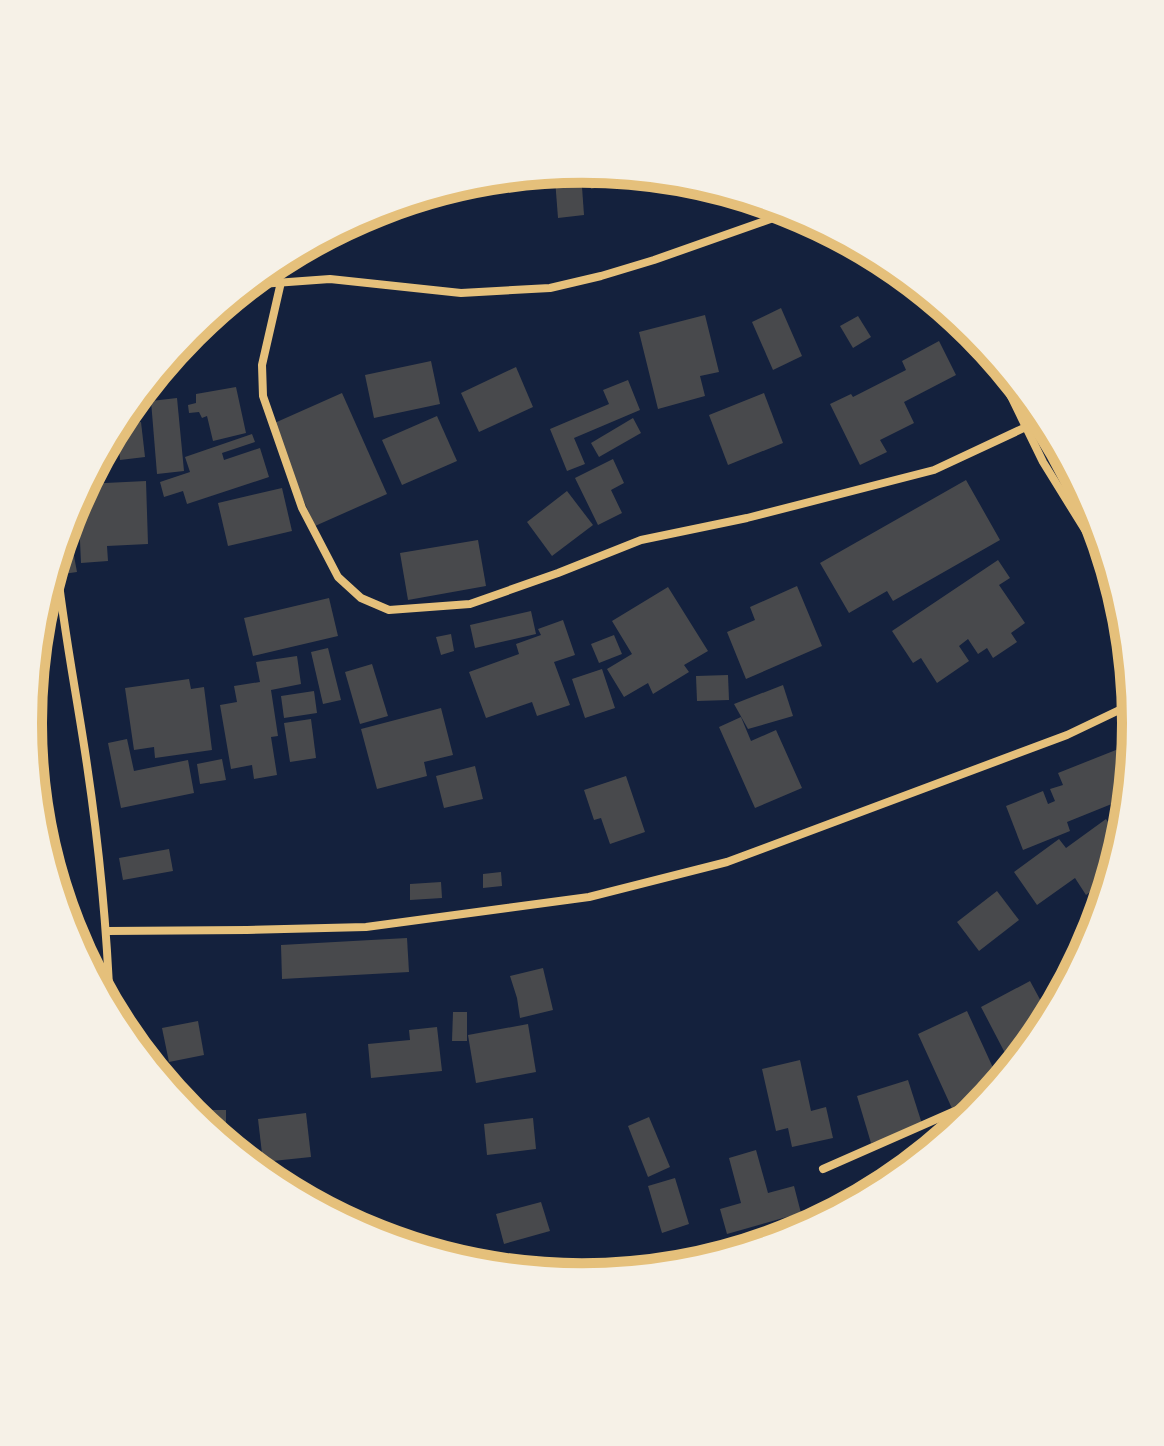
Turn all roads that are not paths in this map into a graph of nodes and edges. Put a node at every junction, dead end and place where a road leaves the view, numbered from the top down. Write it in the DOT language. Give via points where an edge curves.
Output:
graph roads {
  1 [pos="773,218"];
  2 [pos="281,282"];
  3 [pos="270,283"];
  4 [pos="1010,394"];
  5 [pos="1026,427"];
  6 [pos="1087,534"];
  7 [pos="59,589"];
  8 [pos="1122,709"];
  9 [pos="107,931"];
  10 [pos="109,983"];
  11 [pos="960,1109"];
  12 [pos="823,1169"];
  1 -- 2 [label="street" via="654,260 550,288 461,293 330,279"];
  2 -- 3 [label="street"];
  2 -- 5 [label="street" via="262,365 263,396 302,508 338,577 361,598 389,610 470,604 641,540 934,470"];
  4 -- 5 [label="street"];
  5 -- 6 [label="street"];
  7 -- 9 [label="street" via="88,767"];
  8 -- 9 [label="street" via="1067,735 727,862 589,897 366,927"];
  9 -- 10 [label="street"];
  11 -- 12 [label="street"];
}
